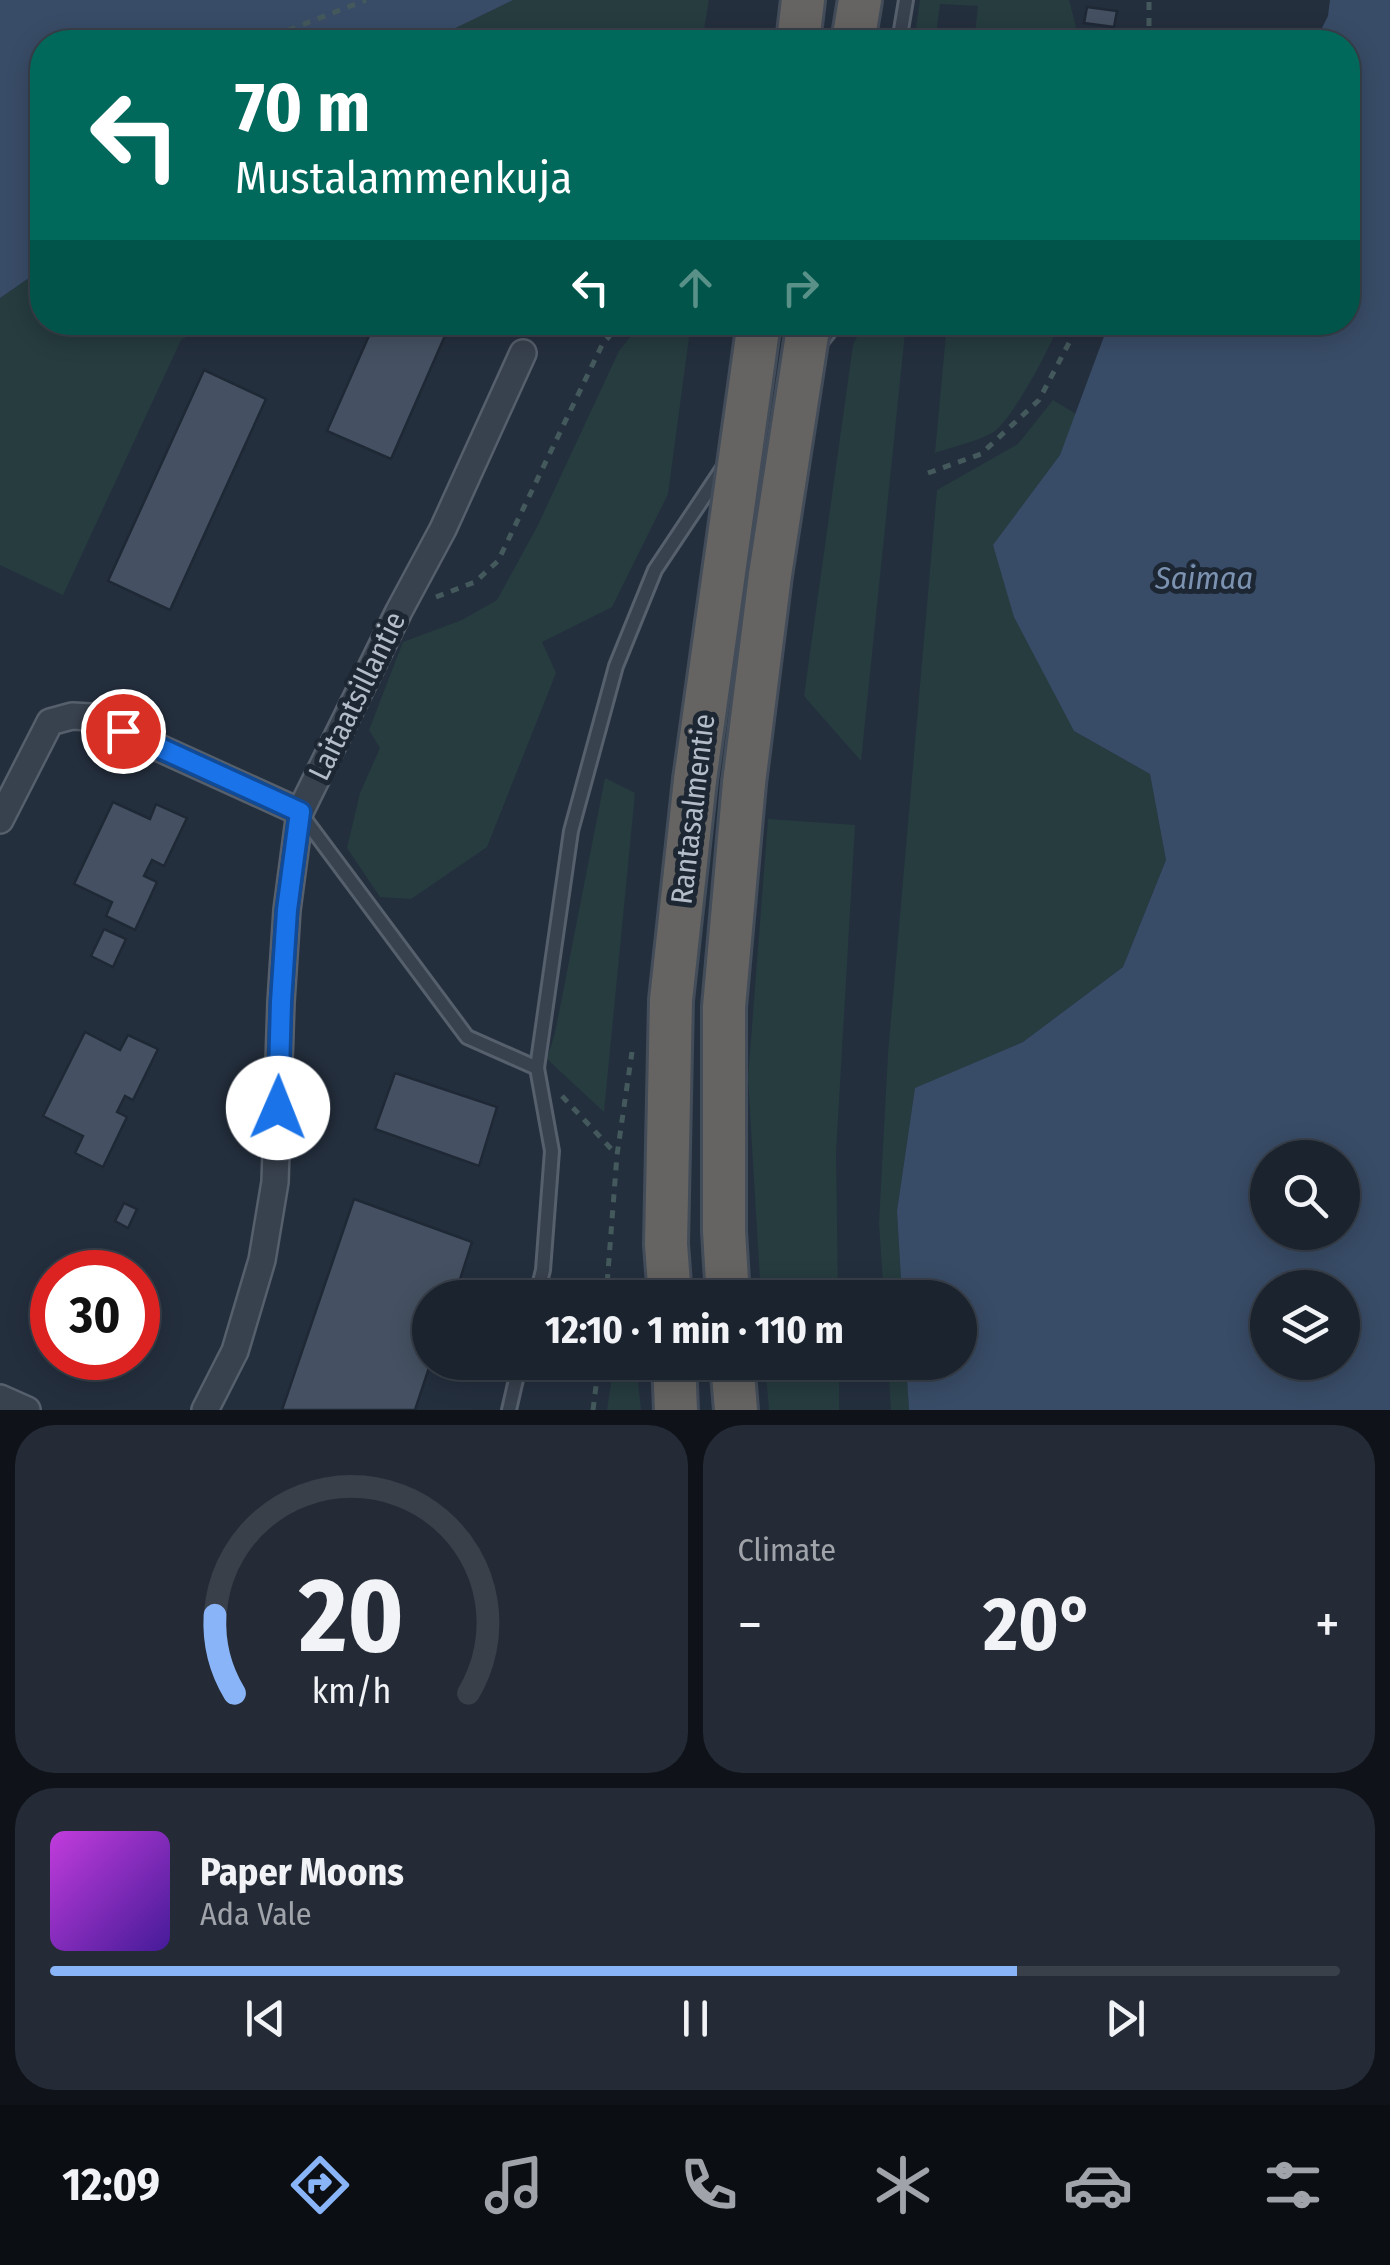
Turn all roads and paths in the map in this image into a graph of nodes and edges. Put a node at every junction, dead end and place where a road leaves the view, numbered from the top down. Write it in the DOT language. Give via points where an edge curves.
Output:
graph roads {
  1 [pos="366,0"];
  2 [pos="804,0"];
  3 [pos="860,0"];
  4 [pos="906,0"];
  5 [pos="1149,0"];
  6 [pos="289,30"];
  7 [pos="800,30"];
  8 [pos="855,30"];
  9 [pos="902,30"];
  10 [pos="1148,30"];
  11 [pos="610,335"];
  12 [pos="756,335"];
  13 [pos="807,335"];
  14 [pos="826,335"];
  15 [pos="1073,335"];
  16 [pos="522,353"];
  17 [pos="781,386"];
  18 [pos="759,415"];
  19 [pos="928,473"];
  20 [pos="399,611"];
  21 [pos="300,812"];
  22 [pos="0,820"];
  23 [pos="537,1068"];
  24 [pos="617,1155"];
  25 [pos="540,1280"];
  26 [pos="669,1280"];
  27 [pos="727,1280"];
  28 [pos="516,1380"];
  29 [pos="597,1380"];
  30 [pos="675,1380"];
  31 [pos="734,1380"];
  32 [pos="0,1398"];
  33 [pos="27,1410"];
  34 [pos="205,1410"];
  35 [pos="509,1410"];
  36 [pos="593,1410"];
  37 [pos="676,1410"];
  38 [pos="736,1410"];
  1 -- 6 [label="path"];
  2 -- 7 [label="highway"];
  3 -- 8 [label="highway"];
  4 -- 9 [label="lane"];
  5 -- 10 [label="path"];
  11 -- 20 [label="path" via="498,561 475,582"];
  12 -- 26 [label="highway, Rantasalmentie, bridge" via="671,1000"];
  13 -- 27 [label="highway, Rantasalmentie, bridge" via="744,783 724,1007"];
  14 -- 17 [label="lane"];
  15 -- 19 [label="path" via="1038,400 981,454"];
  16 -- 20 [label="street, Laitaatsillantie"];
  18 -- 23 [label="lane" via="655,570 616,666 570,832"];
  20 -- 21 [label="street, Laitaatsillantie"];
  21 -- 22 [label="street" via="91,717 72,716 50,722"];
  21 -- 23 [label="lane" via="467,1037"];
  21 -- 34 [label="street, Laitaatsillantie" via="287,910 275,1182 262,1260 235,1351"];
  23 -- 24 [label="path"];
  23 -- 25 [label="lane" via="552,1151"];
  28 -- 35 [label="lane"];
  29 -- 36 [label="path"];
  30 -- 37 [label="highway"];
  31 -- 38 [label="highway"];
  32 -- 33 [label="street"];
}
